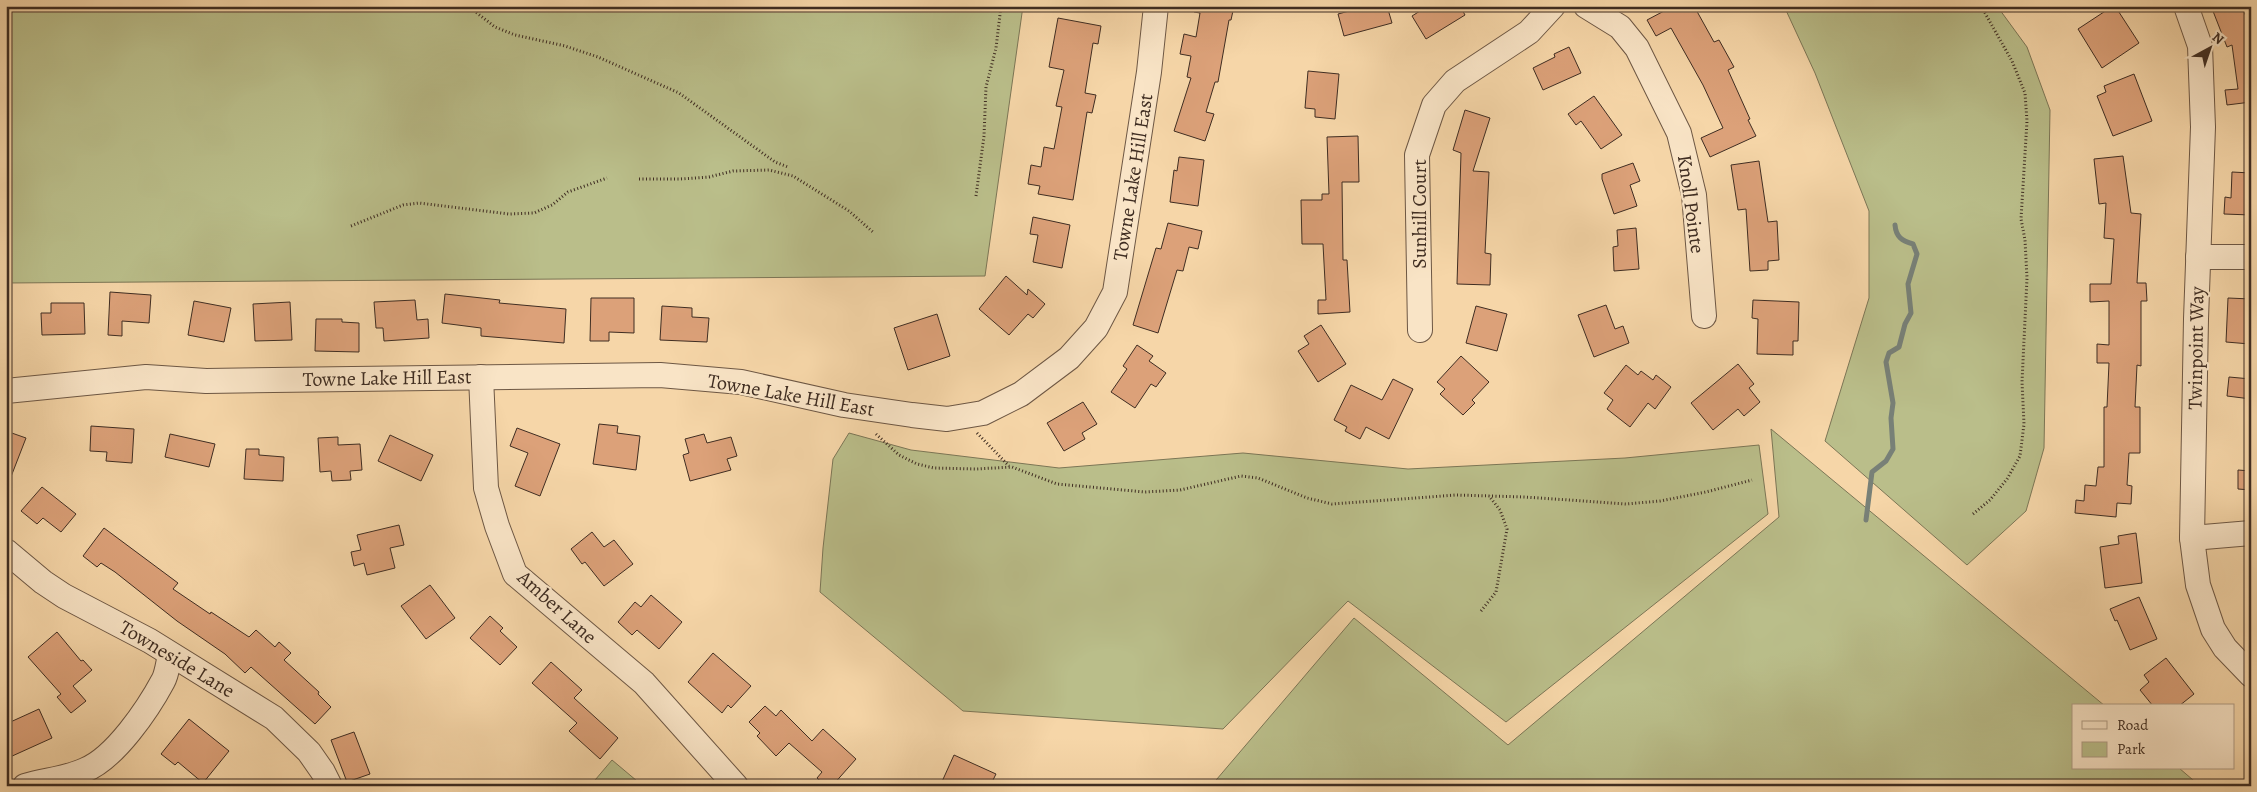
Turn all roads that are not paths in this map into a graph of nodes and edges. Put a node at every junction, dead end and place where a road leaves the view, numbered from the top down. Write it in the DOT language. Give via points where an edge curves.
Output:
graph roads {
  1 [pos="1156,6"];
  2 [pos="1553,6"];
  3 [pos="1586,6"];
  4 [pos="2186,6"];
  5 [pos="2251,257"];
  6 [pos="2198,258"];
  7 [pos="1704,316"];
  8 [pos="1420,330"];
  9 [pos="480,377"];
  10 [pos="6,391"];
  11 [pos="2251,532"];
  12 [pos="2192,538"];
  13 [pos="6,551"];
  14 [pos="170,655"];
  15 [pos="2251,675"];
  16 [pos="25,786"];
  17 [pos="330,786"];
  18 [pos="736,786"];
  1 -- 9 [label="street, Towne Lake Hill East" via="1115,292 1096,328 1069,358 1021,394 983,413 946,419 844,405 740,382 660,375"];
  2 -- 8 [label="street, Sunhill Court" via="1529,32 1455,81 1434,105 1417,155"];
  3 -- 7 [label="street, Knoll Pointe" via="1620,27 1637,48 1679,133 1694,195"];
  4 -- 6 [label="street, Twinpoint Way" via="2200,46 2204,127"];
  5 -- 6 [label="street"];
  6 -- 12 [label="street, Twinpoint Way"];
  9 -- 10 [label="street, Towne Lake Hill East" via="206,381 146,377"];
  9 -- 18 [label="street, Amber Lane" via="486,488 515,574 644,683"];
  11 -- 12 [label="street"];
  12 -- 15 [label="street, Twinpoint Way" via="2198,586 2213,629 2225,648"];
  13 -- 14 [label="street, Towneside Lane" via="64,596 129,629"];
  14 -- 16 [label="street" via="164,680 112,751 85,770"];
  14 -- 17 [label="street, Towneside Lane" via="274,718 309,752"];
}
